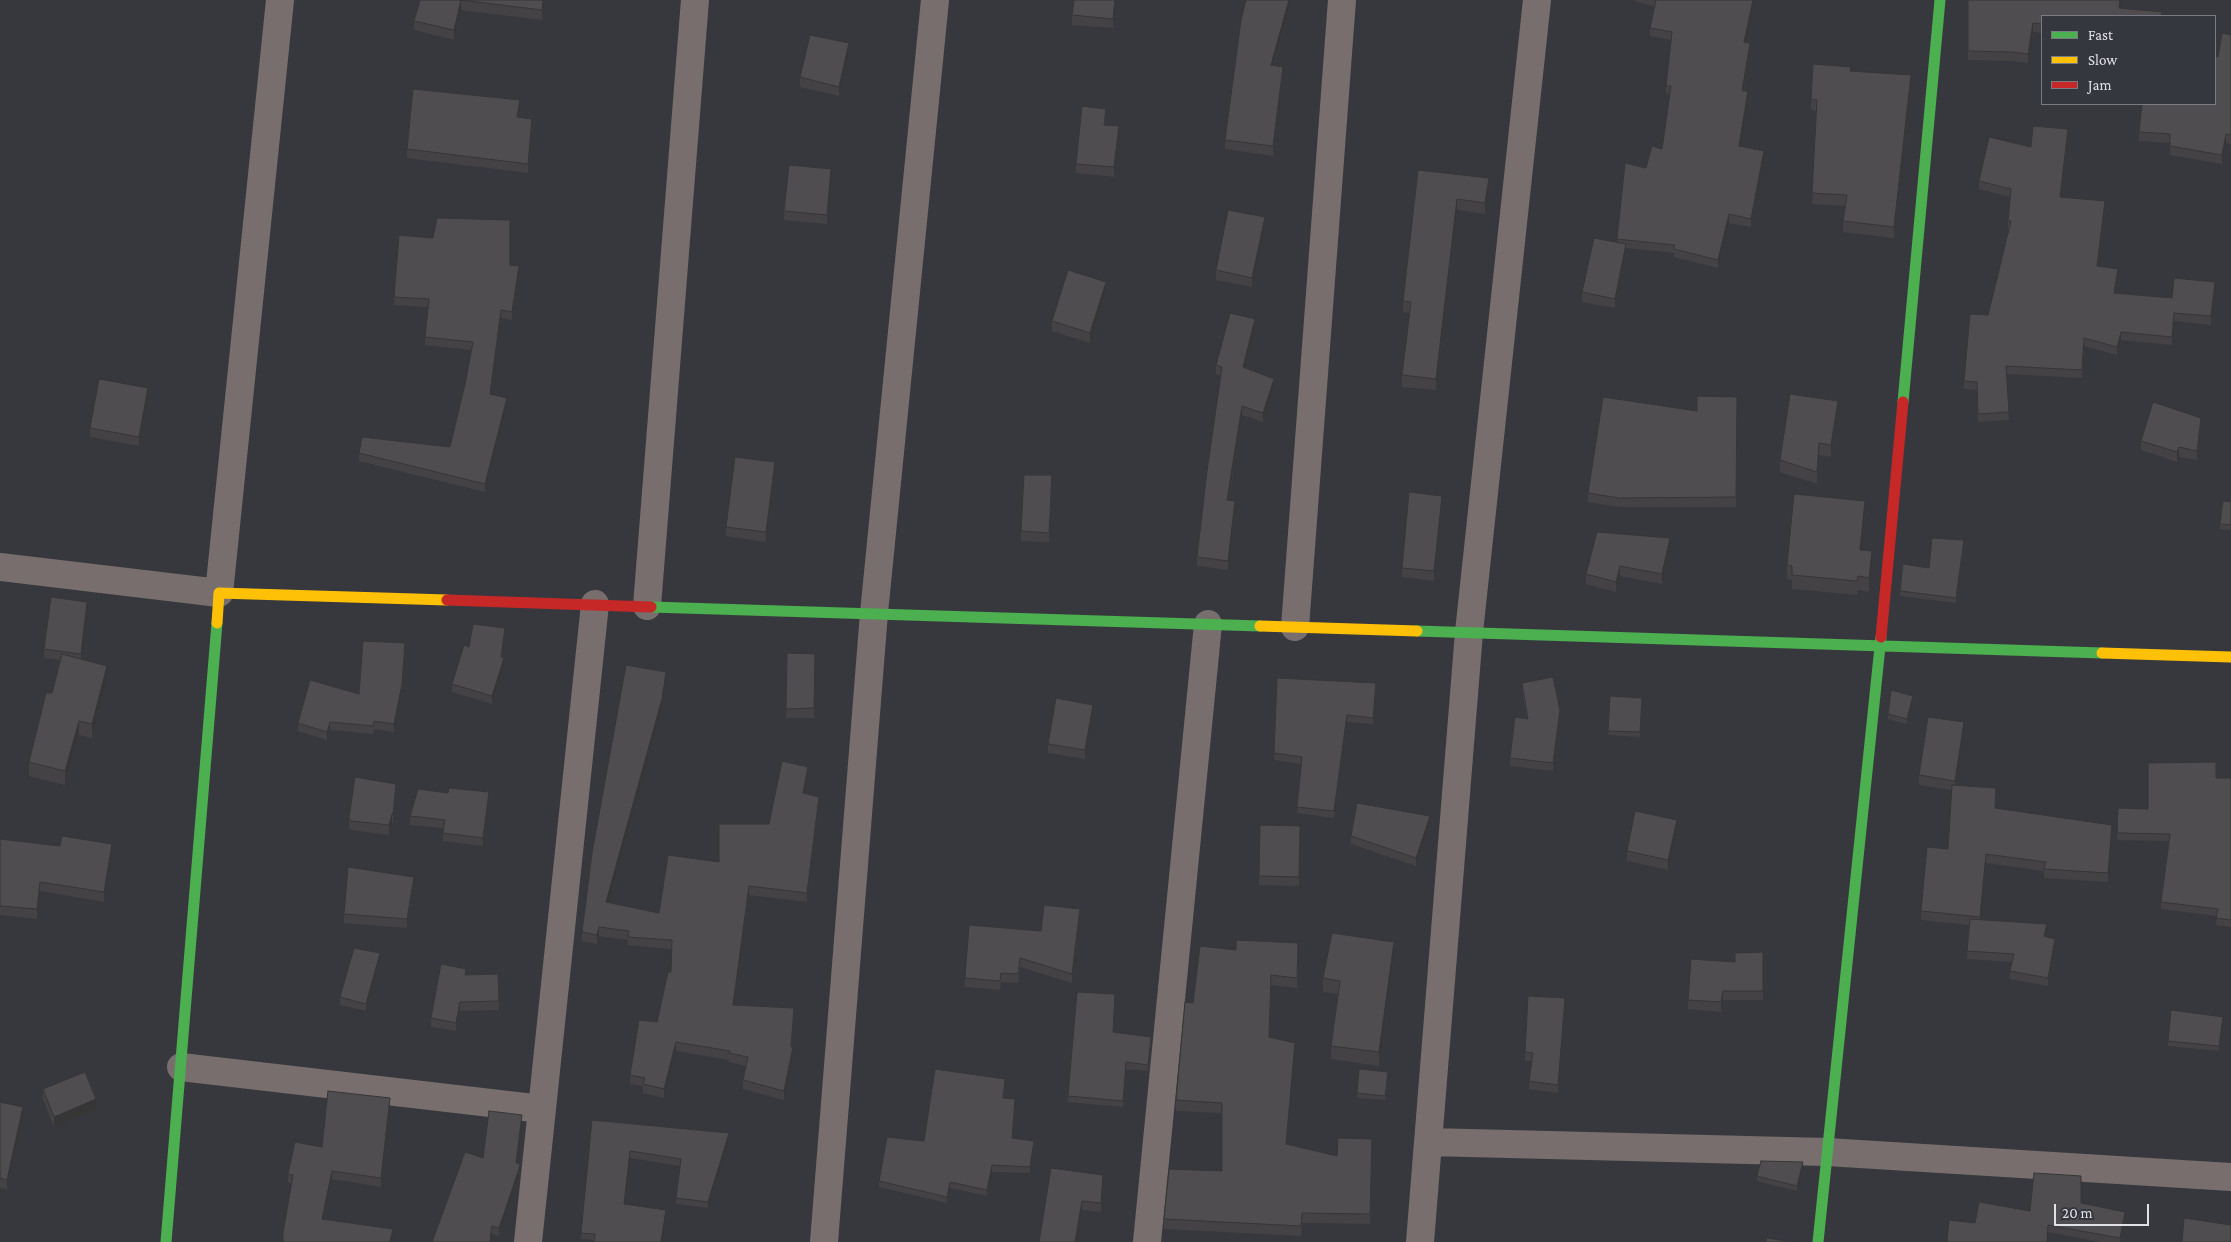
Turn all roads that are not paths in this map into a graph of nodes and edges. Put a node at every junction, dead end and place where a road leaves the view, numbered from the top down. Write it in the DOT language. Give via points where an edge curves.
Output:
graph roads {
  1 [pos="280,0"];
  2 [pos="695,0"];
  3 [pos="935,0"];
  4 [pos="1342,0"];
  5 [pos="1537,0"];
  6 [pos="1940,0"];
  7 [pos="0,567"];
  8 [pos="219,592"];
  9 [pos="595,604"];
  10 [pos="647,606"];
  11 [pos="874,613"];
  12 [pos="1208,624"];
  13 [pos="1295,627"];
  14 [pos="1469,632"];
  15 [pos="1880,646"];
  16 [pos="2231,657"];
  17 [pos="180,1067"];
  18 [pos="542,1109"];
  19 [pos="1428,1142"];
  20 [pos="1827,1152"];
  21 [pos="2231,1177"];
  22 [pos="166,1242"];
  23 [pos="528,1242"];
  24 [pos="824,1242"];
  25 [pos="1147,1242"];
  26 [pos="1420,1242"];
  27 [pos="1818,1242"];
  1 -- 8 [label="street"];
  2 -- 10 [label="street"];
  3 -- 11 [label="street"];
  4 -- 13 [label="street"];
  5 -- 14 [label="street"];
  6 -- 15 [label="main road"];
  7 -- 8 [label="street"];
  8 -- 9 [label="main road"];
  8 -- 17 [label="main road"];
  9 -- 10 [label="main road"];
  9 -- 18 [label="street"];
  10 -- 11 [label="main road"];
  11 -- 12 [label="main road"];
  11 -- 24 [label="street"];
  12 -- 13 [label="main road"];
  12 -- 25 [label="street"];
  13 -- 14 [label="main road"];
  14 -- 15 [label="main road"];
  14 -- 19 [label="street"];
  15 -- 16 [label="main road"];
  15 -- 20 [label="main road"];
  17 -- 18 [label="street"];
  17 -- 22 [label="main road"];
  18 -- 23 [label="street"];
  19 -- 20 [label="street"];
  19 -- 26 [label="street"];
  20 -- 21 [label="street"];
  20 -- 27 [label="main road"];
}
